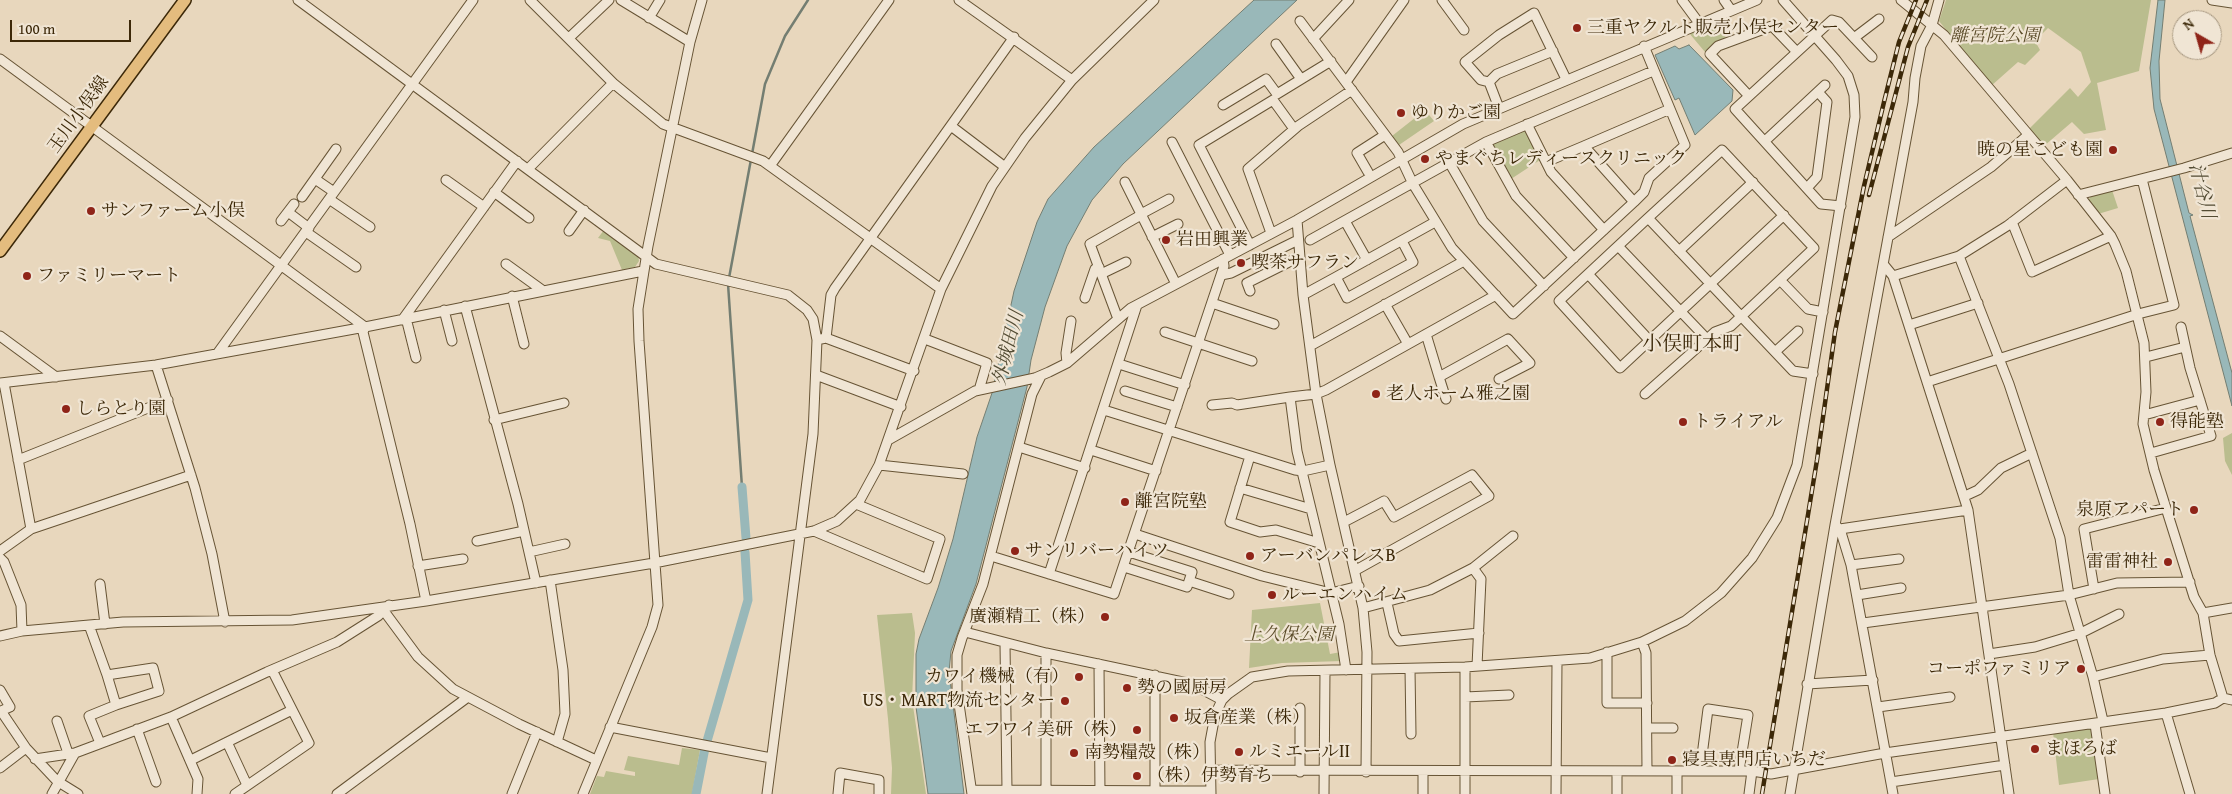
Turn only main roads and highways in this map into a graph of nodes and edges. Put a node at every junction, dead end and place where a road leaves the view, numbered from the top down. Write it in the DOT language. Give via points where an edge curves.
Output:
graph roads {
  1 [pos="185,0"];
  2 [pos="0,251"];
  1 -- 2 [label="main road, 玉川小俣線"];
}
